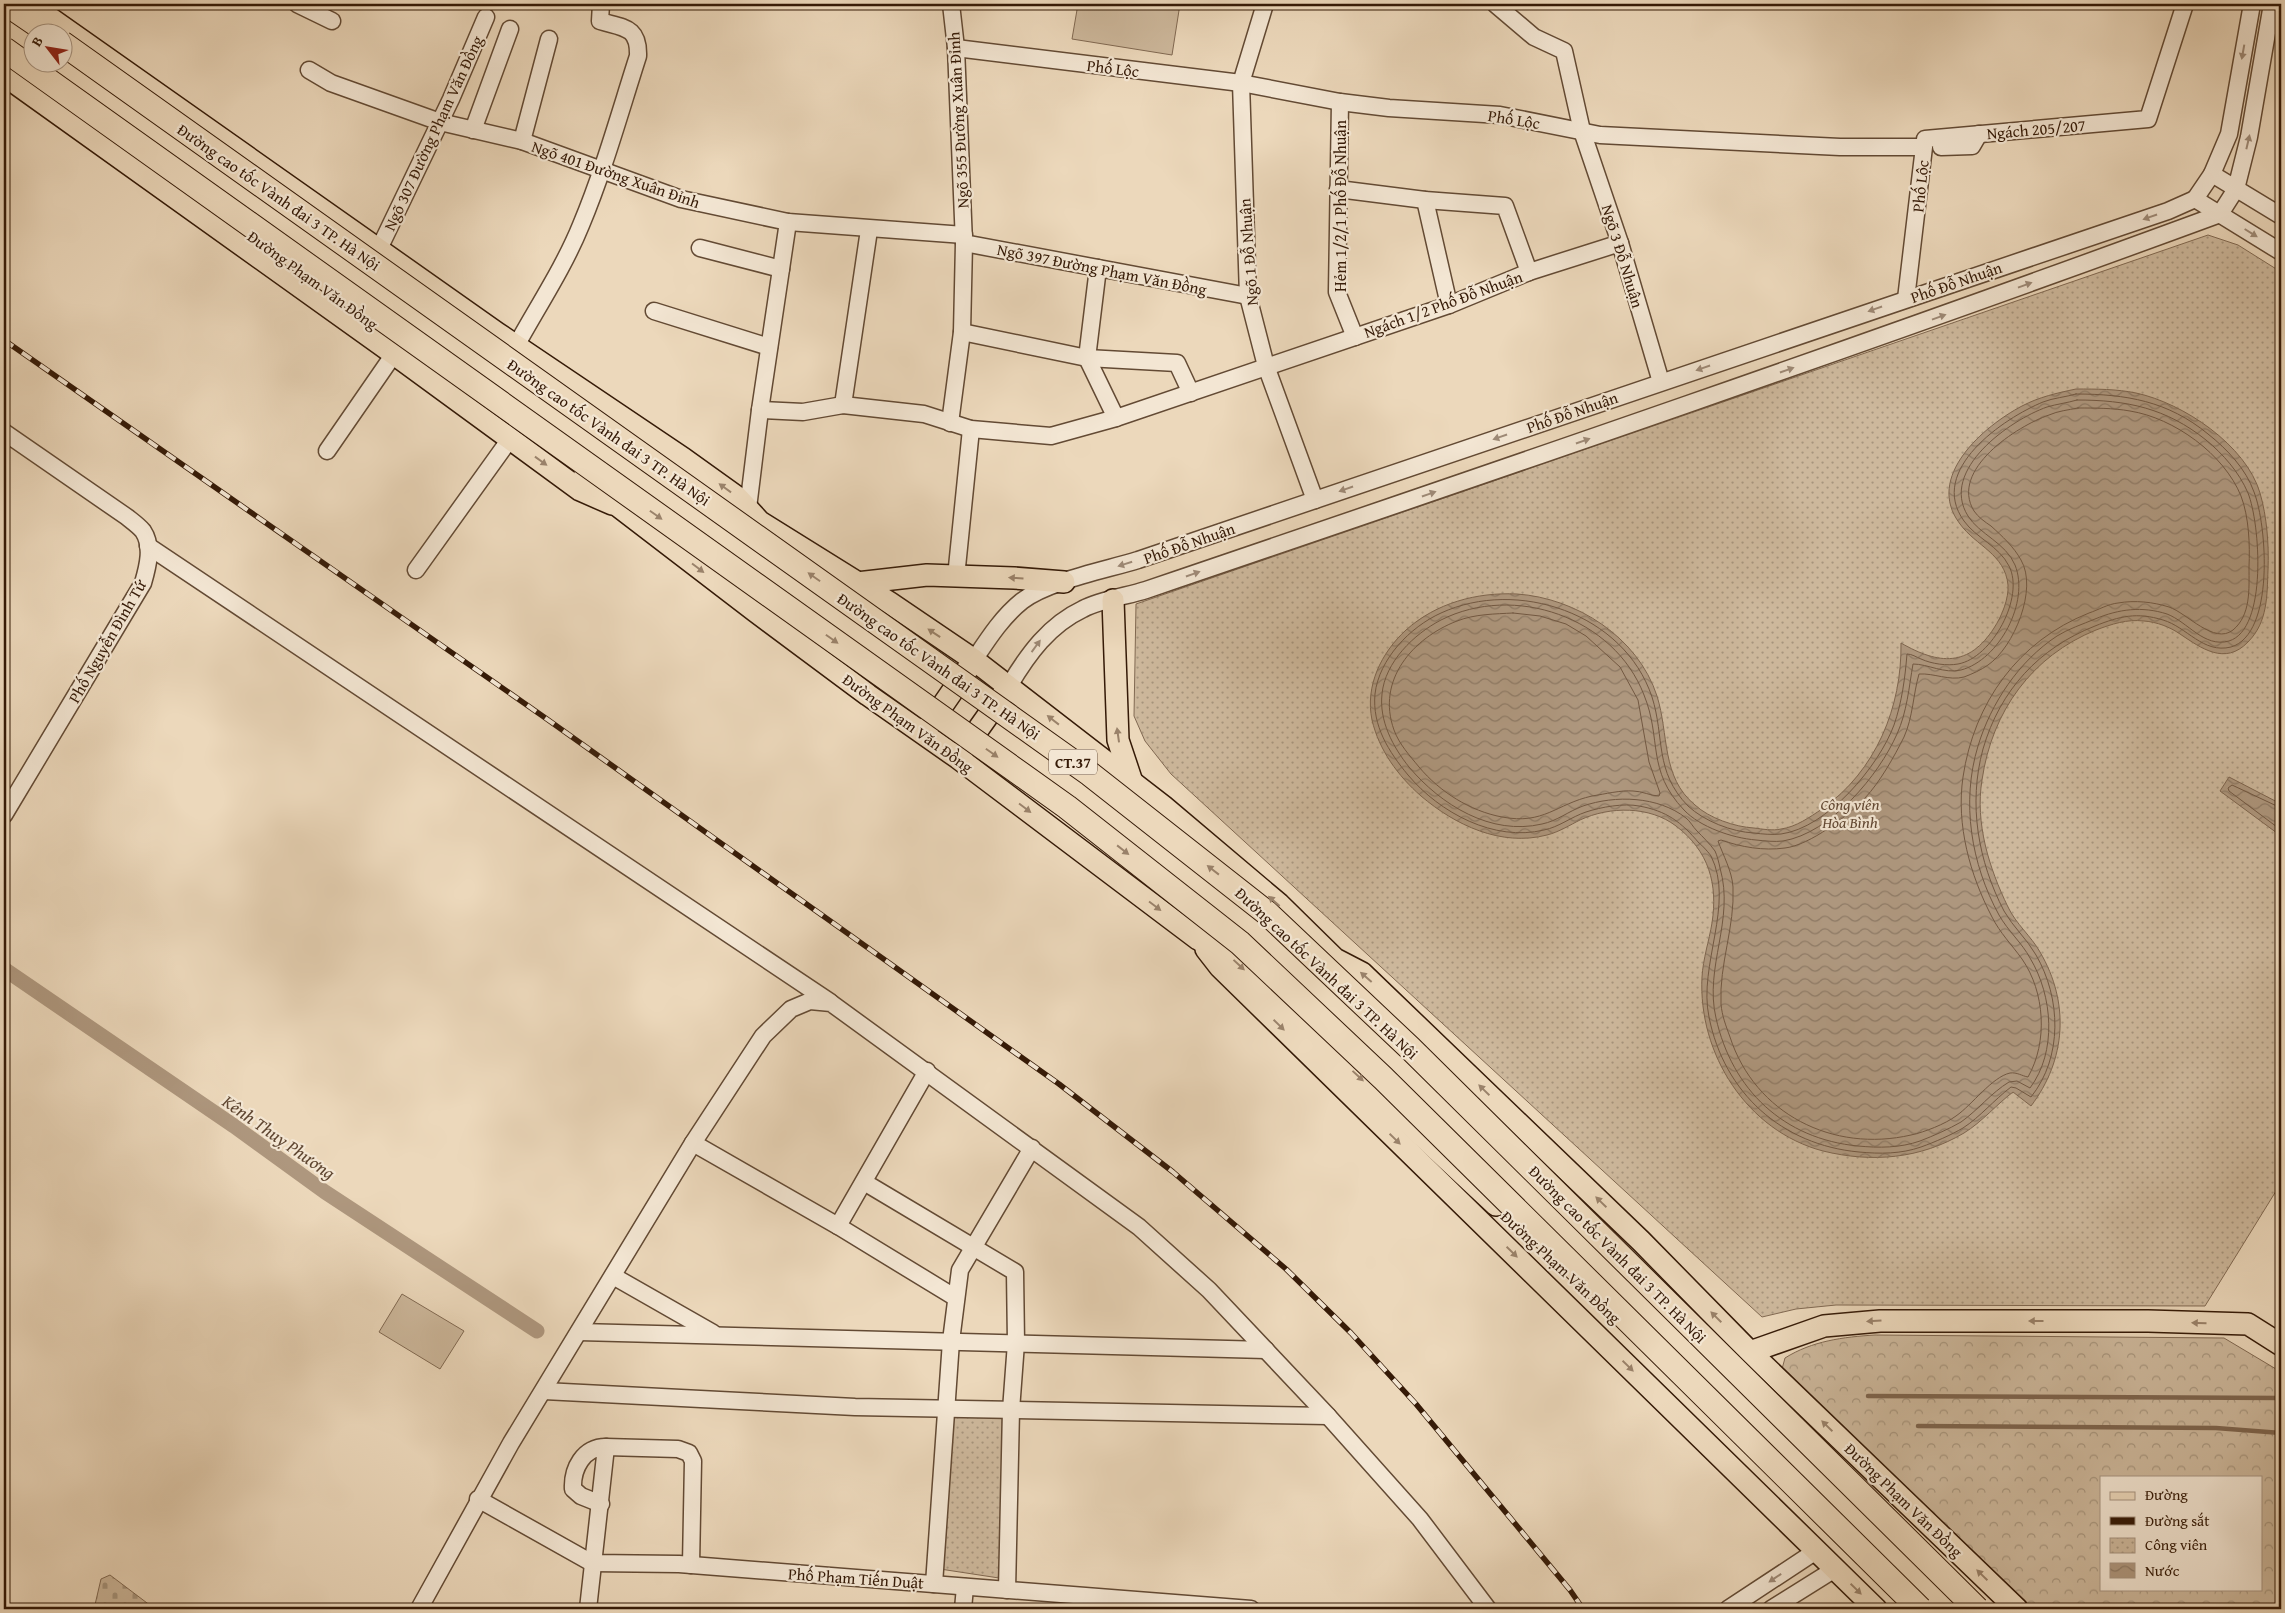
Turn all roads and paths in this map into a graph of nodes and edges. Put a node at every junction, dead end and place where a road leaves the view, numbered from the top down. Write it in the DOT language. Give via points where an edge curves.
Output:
graph roads {
  1 [pos="7,4"];
  2 [pos="12,4"];
  3 [pos="30,4"];
  4 [pos="297,4"];
  5 [pos="601,4"];
  6 [pos="951,4"];
  7 [pos="1265,4"];
  8 [pos="1495,4"];
  9 [pos="2185,4"];
  10 [pos="2252,4"];
  11 [pos="2272,4"];
  12 [pos="486,17"];
  13 [pos="33,22"];
  14 [pos="38,22"];
  15 [pos="332,22"];
  16 [pos="510,29"];
  17 [pos="549,39"];
  18 [pos="72,48"];
  19 [pos="72,48"];
  20 [pos="956,48"];
  21 [pos="4,49"];
  22 [pos="4,58"];
  23 [pos="309,70"];
  24 [pos="4,75"];
  25 [pos="1241,84"];
  26 [pos="1340,102"];
  27 [pos="440,122"];
  28 [pos="473,130"];
  29 [pos="1582,131"];
  30 [pos="522,142"];
  31 [pos="1924,143"];
  32 [pos="602,170"];
  33 [pos="2212,174"];
  34 [pos="1338,189"];
  35 [pos="2236,189"];
  36 [pos="2195,199"];
  37 [pos="1425,200"];
  38 [pos="2220,214"];
  39 [pos="2281,216"];
  40 [pos="788,222"];
  41 [pos="870,230"];
  42 [pos="964,239"];
  43 [pos="1620,243"];
  44 [pos="700,248"];
  45 [pos="379,249"];
  46 [pos="2281,252"];
  47 [pos="1098,268"];
  48 [pos="781,269"];
  49 [pos="1528,272"];
  50 [pos="1248,296"];
  51 [pos="1906,299"];
  52 [pos="1449,305"];
  53 [pos="654,311"];
  54 [pos="962,332"];
  55 [pos="1355,337"];
  56 [pos="516,346"];
  57 [pos="769,347"];
  58 [pos="1749,352"];
  59 [pos="394,354"];
  60 [pos="1088,358"];
  61 [pos="1266,366"];
  62 [pos="1758,380"];
  63 [pos="1661,382"];
  64 [pos="1191,392"];
  65 [pos="844,405"];
  66 [pos="760,410"];
  67 [pos="1116,418"];
  68 [pos="950,423"];
  69 [pos="970,429"];
  70 [pos="4,432"];
  71 [pos="510,439"];
  72 [pos="327,451"];
  73 [pos="1315,500"];
  74 [pos="618,506"];
  75 [pos="754,515"];
  76 [pos="148,546"];
  77 [pos="416,570"];
  78 [pos="956,577"];
  79 [pos="1064,582"];
  80 [pos="857,583"];
  81 [pos="1113,600"];
  82 [pos="974,660"];
  83 [pos="1009,686"];
  84 [pos="923,733"];
  85 [pos="958,758"];
  86 [pos="1132,782"];
  87 [pos="4,815"];
  88 [pos="1198,939"];
  89 [pos="1334,959"];
  90 [pos="831,1003"];
  91 [pos="927,1071"];
  92 [pos="693,1143"];
  93 [pos="1032,1148"];
  94 [pos="864,1182"];
  95 [pos="838,1226"];
  96 [pos="973,1246"];
  97 [pos="613,1276"];
  98 [pos="956,1298"];
  99 [pos="579,1332"];
  100 [pos="717,1335"];
  101 [pos="951,1341"];
  102 [pos="1016,1343"];
  103 [pos="2281,1345"];
  104 [pos="1266,1350"];
  105 [pos="1750,1352"];
  106 [pos="544,1391"];
  107 [pos="946,1407"];
  108 [pos="1011,1410"];
  109 [pos="1328,1416"];
  110 [pos="606,1446"];
  111 [pos="478,1499"];
  112 [pos="600,1504"];
  113 [pos="1816,1551"];
  114 [pos="592,1563"];
  115 [pos="691,1565"];
  116 [pos="1835,1569"];
  117 [pos="934,1584"];
  118 [pos="965,1586"];
  119 [pos="1007,1590"];
  120 [pos="1077,1602"];
  121 [pos="1189,1607"];
  122 [pos="419,1609"];
  123 [pos="588,1609"];
  124 [pos="963,1609"];
  125 [pos="1251,1609"];
  126 [pos="1488,1609"];
  127 [pos="1728,1609"];
  128 [pos="1771,1609"];
  129 [pos="1876,1609"];
  130 [pos="1913,1609"];
  131 [pos="1920,1609"];
  132 [pos="1979,1609"];
  133 [pos="2016,1609"];
  1 -- 13 [label="highway"];
  2 -- 14 [label="main road"];
  3 -- 45 [label="main road, Đường Phạm Văn Đồng"];
  4 -- 15 [label="street"];
  5 -- 32 [label="street" via="600,21 628,30 639,42 638,56"];
  6 -- 20 [label="street, Ngõ 355 Đường Xuân Đỉnh"];
  7 -- 25 [label="street, Ngõ 1 Đỗ Nhuận"];
  8 -- 29 [label="street, Ngõ 3 Đỗ Nhuận" via="1534,37 1564,51"];
  9 -- 31 [label="street, Ngách 205/207" via="2148,119 1979,134 1972,146"];
  10 -- 33 [label="street, one-way" via="2229,134"];
  35 -- 11 [label="street, one-way" via="2249,138"];
  12 -- 27 [label="street, Ngõ 307 Đường Phạm Văn Đồng"];
  16 -- 28 [label="street"];
  17 -- 30 [label="street"];
  18 -- 75 [label="main road, Đường Phạm Văn Đồng" via="728,512"];
  132 -- 19 [label="highway, Đường cao tốc Vành đai 3 TP. Hà Nội / CT.37, one-way, bridge" via="1411,1049 1267,913 1090,774"];
  20 -- 25 [label="street, Phố Lộc"];
  20 -- 42 [label="street, Ngõ 355 Đường Xuân Đỉnh"];
  21 -- 131 [label="highway, CT.37, one-way, bridge" via="1068,807 1240,943 1383,1078"];
  22 -- 74 [label="main road, Đường Phạm Văn Đồng" via="589,475"];
  23 -- 27 [label="street, Ngõ 401 Đường Xuân Đỉnh" via="331,82"];
  24 -- 59 [label="main road, Đường Phạm Văn Đồng"];
  25 -- 26 [label="street, Phố Lộc"];
  25 -- 50 [label="street, Ngõ 1 Đỗ Nhuận"];
  26 -- 29 [label="street, Phố Lộc" via="1500,115"];
  26 -- 34 [label="street, Hẻm 1/2/1 Phố Đỗ Nhuận"];
  27 -- 28 [label="street, Ngõ 401 Đường Xuân Đỉnh"];
  27 -- 45 [label="street, Ngõ 307 Đường Phạm Văn Đồng"];
  28 -- 30 [label="street, Ngõ 401 Đường Xuân Đỉnh"];
  29 -- 31 [label="street, Phố Lộc" via="1600,135 1840,147"];
  29 -- 43 [label="street, Ngõ 3 Đỗ Nhuận"];
  30 -- 32 [label="street, Ngõ 401 Đường Xuân Đỉnh"];
  31 -- 51 [label="street, Phố Lộc"];
  32 -- 40 [label="street, Ngõ 401 Đường Xuân Đỉnh" via="681,199"];
  32 -- 56 [label="street" via="577,233"];
  33 -- 35 [label="street"];
  33 -- 36 [label="street"];
  34 -- 37 [label="street"];
  34 -- 55 [label="street, Hẻm 1/2/1 Phố Đỗ Nhuận" via="1337,292"];
  35 -- 38 [label="street"];
  35 -- 39 [label="street"];
  36 -- 38 [label="street"];
  36 -- 51 [label="street, Phố Đỗ Nhuận, one-way" via="2168,211"];
  37 -- 49 [label="street" via="1505,206"];
  37 -- 52 [label="street"];
  38 -- 46 [label="street, one-way"];
  62 -- 38 [label="street, Phố Đỗ Nhuận, one-way"];
  40 -- 41 [label="street, Ngõ 401 Đường Xuân Đỉnh"];
  40 -- 48 [label="street"];
  41 -- 42 [label="street, Ngõ 401 Đường Xuân Đỉnh"];
  41 -- 65 [label="street"];
  42 -- 47 [label="street, Ngõ 397 Đường Phạm Văn Đồng"];
  42 -- 54 [label="street, Ngõ 355 Đường Xuân Đỉnh"];
  43 -- 49 [label="street, Ngách 1/2 Phố Đỗ Nhuận"];
  43 -- 63 [label="street, Ngõ 3 Đỗ Nhuận"];
  44 -- 48 [label="street"];
  45 -- 56 [label="main road, Đường Phạm Văn Đồng"];
  47 -- 50 [label="street, Ngõ 397 Đường Phạm Văn Đồng"];
  47 -- 60 [label="street"];
  48 -- 57 [label="street"];
  49 -- 52 [label="street, Ngách 1/2 Phố Đỗ Nhuận"];
  50 -- 61 [label="street, Ngõ 1 Đỗ Nhuận"];
  51 -- 58 [label="street, Phố Đỗ Nhuận, one-way"];
  52 -- 55 [label="street, Ngách 1/2 Phố Đỗ Nhuận"];
  53 -- 57 [label="street"];
  54 -- 60 [label="street"];
  54 -- 68 [label="street, Ngõ 355 Đường Xuân Đỉnh"];
  55 -- 61 [label="street, Ngách 1/2 Phố Đỗ Nhuận"];
  75 -- 56 [label="main road, Đường Phạm Văn Đồng, one-way" via="737,497 684,459"];
  57 -- 66 [label="street"];
  58 -- 62 [label="street"];
  58 -- 63 [label="street, Phố Đỗ Nhuận, one-way"];
  59 -- 71 [label="main road, Đường Phạm Văn Đồng"];
  59 -- 72 [label="street"];
  60 -- 64 [label="street" via="1177,363"];
  60 -- 67 [label="street"];
  61 -- 64 [label="street, Ngách 1/2 Phố Đỗ Nhuận"];
  61 -- 73 [label="street, Ngõ 1 Đỗ Nhuận"];
  81 -- 62 [label="street, Phố Đỗ Nhuận, one-way"];
  63 -- 73 [label="street, Phố Đỗ Nhuận, one-way"];
  64 -- 67 [label="street, Ngách 1/2 Phố Đỗ Nhuận"];
  65 -- 66 [label="street, Ngách 1/2 Phố Đỗ Nhuận" via="802,412"];
  65 -- 68 [label="street, Ngách 1/2 Phố Đỗ Nhuận" via="924,414"];
  66 -- 75 [label="street"];
  67 -- 69 [label="street, Ngách 1/2 Phố Đỗ Nhuận" via="1051,436"];
  68 -- 69 [label="street, Ngách 1/2 Phố Đỗ Nhuận"];
  69 -- 78 [label="street"];
  70 -- 76 [label="street" via="127,517 143,530"];
  71 -- 74 [label="main road, Đường Phạm Văn Đồng, one-way" via="580,490"];
  71 -- 77 [label="street"];
  73 -- 79 [label="street, Phố Đỗ Nhuận, one-way"];
  74 -- 84 [label="main road, Đường Phạm Văn Đồng, one-way"];
  75 -- 80 [label="main road, Đường Phạm Văn Đồng"];
  76 -- 87 [label="street, Phố Nguyễn Đình Tứ" via="149,563 143,583"];
  76 -- 90 [label="street"];
  79 -- 78 [label="main road, one-way"];
  78 -- 80 [label="main road" via="927,576"];
  79 -- 82 [label="street, Phố Đỗ Nhuận" via="1024,600 1006,616"];
  82 -- 80 [label="main road, Đường Phạm Văn Đồng, one-way"];
  83 -- 81 [label="street, Phố Đỗ Nhuận, one-way" via="1042,638 1060,622 1084,608"];
  86 -- 81 [label="main road, one-way" via="1118,740"];
  82 -- 83 [label="main road, Đường Phạm Văn Đồng"];
  82 -- 84 [label="main road"];
  83 -- 85 [label="main road"];
  86 -- 83 [label="main road, Đường Phạm Văn Đồng, one-way"];
  84 -- 85 [label="main road, Đường Phạm Văn Đồng"];
  85 -- 88 [label="main road, Đường Phạm Văn Đồng, one-way"];
  89 -- 86 [label="main road, Đường Phạm Văn Đồng, one-way" via="1278,904"];
  88 -- 113 [label="main road, Đường Phạm Văn Đồng, one-way" via="1220,967"];
  88 -- 130 [label="main road, Đường Phạm Văn Đồng, one-way" via="1228,955 1582,1285"];
  105 -- 89 [label="main road, Đường Phạm Văn Đồng, one-way" via="1641,1240 1362,973"];
  89 -- 132 [label="main road, Đường Phạm Văn Đồng" via="1350,987"];
  90 -- 91 [label="street"];
  90 -- 92 [label="street" via="810,1002 791,1009 763,1036"];
  91 -- 93 [label="street"];
  91 -- 94 [label="street"];
  92 -- 95 [label="street"];
  92 -- 97 [label="street"];
  93 -- 96 [label="street"];
  93 -- 104 [label="street" via="1139,1227 1209,1290"];
  94 -- 95 [label="street"];
  94 -- 96 [label="street"];
  95 -- 98 [label="street"];
  96 -- 98 [label="street" via="960,1270"];
  96 -- 102 [label="street" via="1015,1272"];
  97 -- 99 [label="street"];
  97 -- 100 [label="street"];
  98 -- 101 [label="street"];
  99 -- 100 [label="street"];
  99 -- 106 [label="street"];
  100 -- 101 [label="street"];
  101 -- 102 [label="street"];
  101 -- 107 [label="street"];
  102 -- 104 [label="street"];
  102 -- 108 [label="street"];
  103 -- 105 [label="main road, one-way" via="2248,1324 1880,1321 1824,1326"];
  104 -- 109 [label="street"];
  133 -- 105 [label="main road, Đường Phạm Văn Đồng, one-way"];
  106 -- 107 [label="street" via="855,1407"];
  106 -- 111 [label="street"];
  107 -- 108 [label="street"];
  107 -- 117 [label="street"];
  108 -- 109 [label="street"];
  108 -- 119 [label="street"];
  109 -- 126 [label="street" via="1420,1519"];
  110 -- 112 [label="street"];
  110 -- 112 [label="street" via="589,1451 579,1461 572,1478 573,1489 580,1496"];
  110 -- 115 [label="street" via="678,1449 689,1453 693,1461"];
  111 -- 114 [label="street, Phố Phạm Tiến Duật"];
  111 -- 122 [label="street"];
  112 -- 114 [label="street"];
  113 -- 116 [label="main road, Đường Phạm Văn Đồng"];
  113 -- 127 [label="street, one-way"];
  114 -- 115 [label="street, Phố Phạm Tiến Duật"];
  114 -- 123 [label="street"];
  115 -- 117 [label="street, Phố Phạm Tiến Duật"];
  116 -- 128 [label="street"];
  116 -- 129 [label="main road, Đường Phạm Văn Đồng, one-way"];
  117 -- 118 [label="street, Phố Phạm Tiến Duật"];
  118 -- 119 [label="street, Phố Phạm Tiến Duật"];
  118 -- 124 [label="street"];
  119 -- 120 [label="street, Phố Phạm Tiến Duật"];
  120 -- 121 [label="street, Phố Phạm Tiến Duật"];
  121 -- 125 [label="street, Phố Phạm Tiến Duật"];
}
